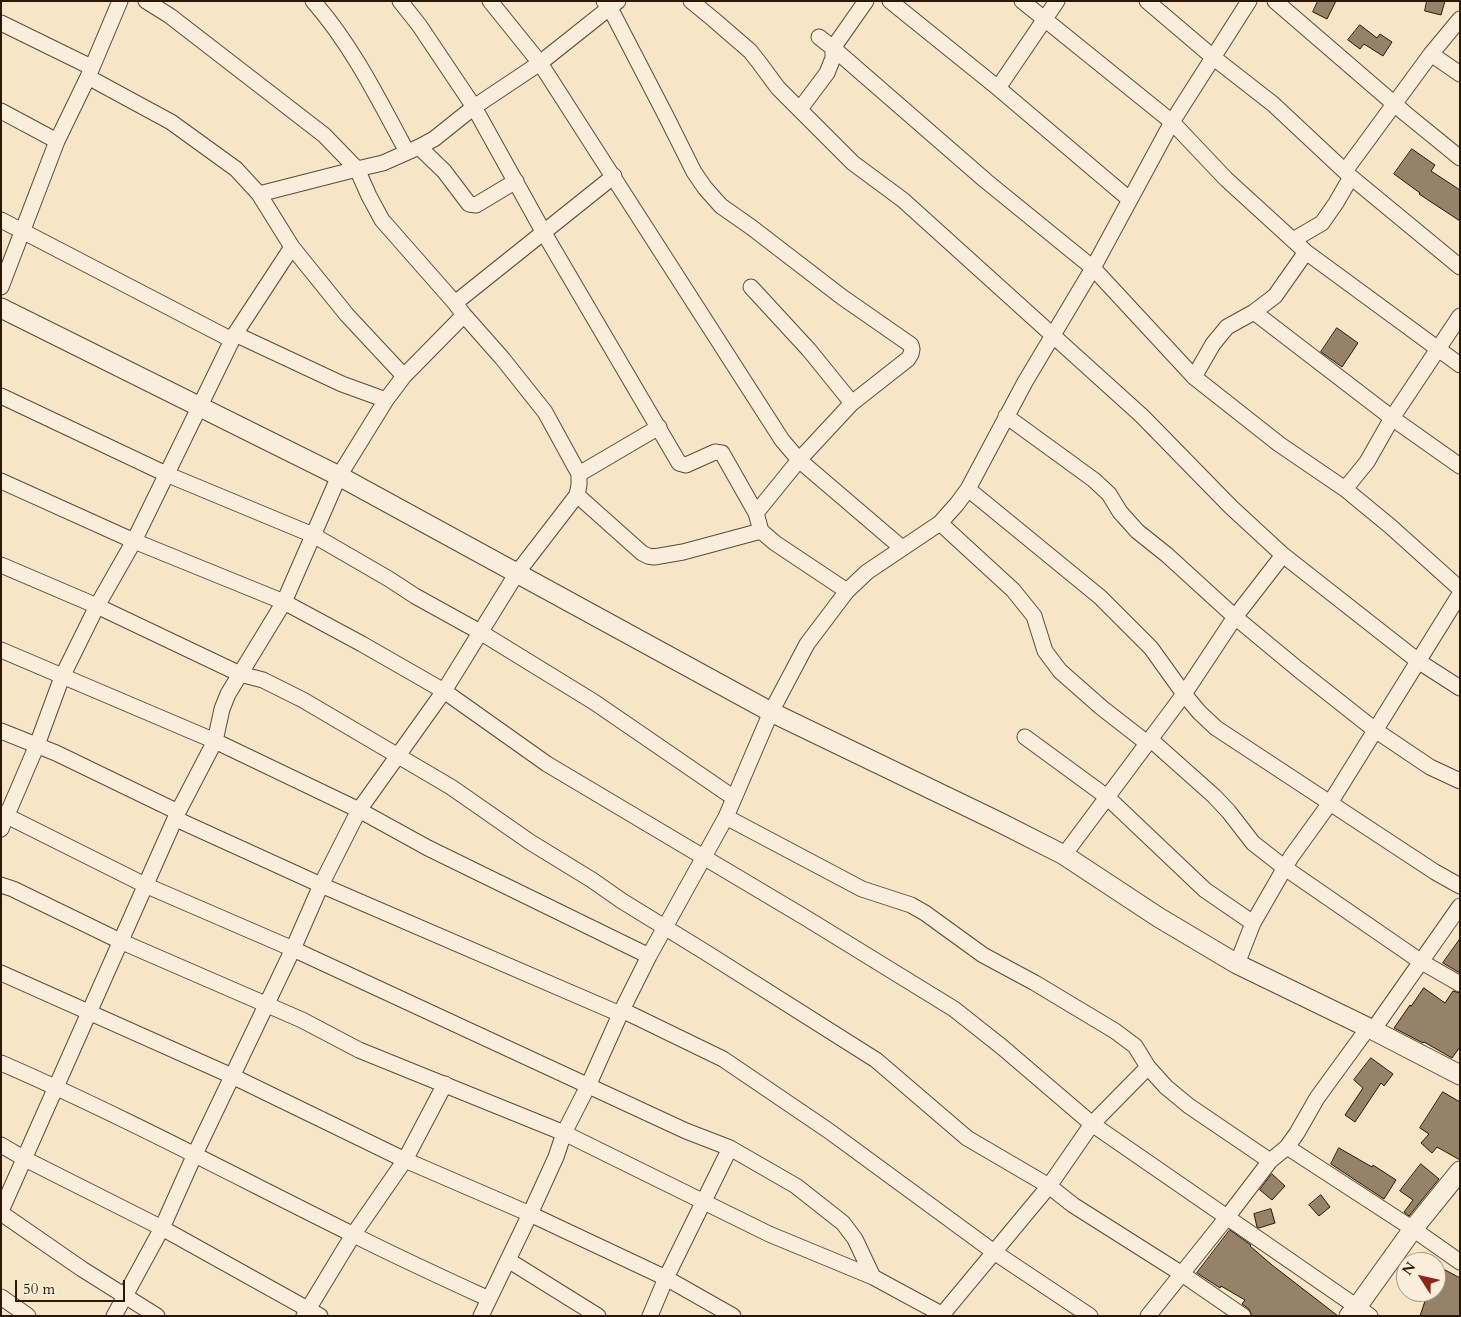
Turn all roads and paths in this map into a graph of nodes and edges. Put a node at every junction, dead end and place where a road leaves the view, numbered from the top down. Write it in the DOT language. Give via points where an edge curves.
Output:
graph roads {
  1 [pos="120,1"];
  2 [pos="146,1"];
  3 [pos="313,1"];
  4 [pos="400,1"];
  5 [pos="490,1"];
  6 [pos="691,1"];
  7 [pos="866,1"];
  8 [pos="890,1"];
  9 [pos="1022,1"];
  10 [pos="1057,1"];
  11 [pos="1147,1"];
  12 [pos="1249,1"];
  13 [pos="1275,1"];
  14 [pos="611,4"];
  15 [pos="1460,19"];
  16 [pos="1044,20"];
  17 [pos="1,23"];
  18 [pos="819,37"];
  19 [pos="833,48"];
  20 [pos="1431,54"];
  21 [pos="1214,58"];
  22 [pos="540,63"];
  23 [pos="89,72"];
  24 [pos="1460,74"];
  25 [pos="998,88"];
  26 [pos="1394,104"];
  27 [pos="474,107"];
  28 [pos="800,109"];
  29 [pos="1,111"];
  30 [pos="1172,122"];
  31 [pos="57,141"];
  32 [pos="413,149"];
  33 [pos="1460,158"];
  34 [pos="357,169"];
  35 [pos="1348,174"];
  36 [pos="614,176"];
  37 [pos="516,181"];
  38 [pos="259,194"];
  39 [pos="1129,199"];
  40 [pos="1,220"];
  41 [pos="23,230"];
  42 [pos="544,233"];
  43 [pos="1293,240"];
  44 [pos="292,247"];
  45 [pos="1306,252"];
  46 [pos="1460,267"];
  47 [pos="1092,268"];
  48 [pos="1,287"];
  49 [pos="751,288"];
  50 [pos="1,308"];
  51 [pos="459,309"];
  52 [pos="1254,312"];
  53 [pos="1460,316"];
  54 [pos="1052,335"];
  55 [pos="234,337"];
  56 [pos="1439,349"];
  57 [pos="1460,365"];
  58 [pos="404,376"];
  59 [pos="1194,377"];
  60 [pos="1,396"];
  61 [pos="386,400"];
  62 [pos="852,402"];
  63 [pos="199,406"];
  64 [pos="1006,416"];
  65 [pos="1392,418"];
  66 [pos="659,427"];
  67 [pos="799,460"];
  68 [pos="1460,466"];
  69 [pos="166,474"];
  70 [pos="579,474"];
  71 [pos="338,476"];
  72 [pos="1,481"];
  73 [pos="968,489"];
  74 [pos="1345,489"];
  75 [pos="577,495"];
  76 [pos="756,513"];
  77 [pos="940,523"];
  78 [pos="761,531"];
  79 [pos="313,535"];
  80 [pos="134,541"];
  81 [pos="902,548"];
  82 [pos="1283,555"];
  83 [pos="1,565"];
  84 [pos="517,573"];
  85 [pos="1460,588"];
  86 [pos="847,591"];
  87 [pos="1460,594"];
  88 [pos="284,602"];
  89 [pos="97,606"];
  90 [pos="1235,617"];
  91 [pos="480,632"];
  92 [pos="1,650"];
  93 [pos="1418,661"];
  94 [pos="240,674"];
  95 [pos="62,677"];
  96 [pos="1460,688"];
  97 [pos="444,692"];
  98 [pos="1184,694"];
  99 [pos="772,712"];
  100 [pos="1375,730"];
  101 [pos="1,731"];
  102 [pos="1025,737"];
  103 [pos="215,741"];
  104 [pos="1148,741"];
  105 [pos="37,745"];
  106 [pos="398,755"];
  107 [pos="1460,781"];
  108 [pos="1107,797"];
  109 [pos="734,798"];
  110 [pos="1330,804"];
  111 [pos="359,810"];
  112 [pos="177,815"];
  113 [pos="726,818"];
  114 [pos="4,820"];
  115 [pos="1064,855"];
  116 [pos="704,857"];
  117 [pos="1284,868"];
  118 [pos="1,885"];
  119 [pos="145,885"];
  120 [pos="321,885"];
  121 [pos="1460,886"];
  122 [pos="1460,906"];
  123 [pos="1253,923"];
  124 [pos="666,928"];
  125 [pos="120,941"];
  126 [pos="293,950"];
  127 [pos="649,956"];
  128 [pos="1420,961"];
  129 [pos="1237,964"];
  130 [pos="1,973"];
  131 [pos="1460,984"];
  132 [pos="266,1004"];
  133 [pos="90,1012"];
  134 [pos="621,1012"];
  135 [pos="1370,1029"];
  136 [pos="1,1063"];
  137 [pos="1148,1067"];
  138 [pos="1460,1075"];
  139 [pos="232,1076"];
  140 [pos="445,1084"];
  141 [pos="588,1086"];
  142 [pos="57,1088"];
  143 [pos="1092,1124"];
  144 [pos="564,1134"];
  145 [pos="1,1146"];
  146 [pos="1287,1147"];
  147 [pos="730,1148"];
  148 [pos="195,1154"];
  149 [pos="25,1159"];
  150 [pos="405,1160"];
  151 [pos="1270,1161"];
  152 [pos="1460,1171"];
  153 [pos="1049,1186"];
  154 [pos="704,1202"];
  155 [pos="1,1212"];
  156 [pos="530,1214"];
  157 [pos="1228,1216"];
  158 [pos="162,1228"];
  159 [pos="1413,1229"];
  160 [pos="353,1235"];
  161 [pos="994,1252"];
  162 [pos="508,1260"];
  163 [pos="1460,1262"];
  164 [pos="1182,1274"];
  165 [pos="873,1277"];
  166 [pos="666,1278"];
  167 [pos="125,1295"];
  168 [pos="1,1297"];
  169 [pos="489,1299"];
  170 [pos="311,1313"];
  171 [pos="1359,1313"];
  172 [pos="943,1315"];
  173 [pos="28,1316"];
  174 [pos="114,1316"];
  175 [pos="157,1316"];
  176 [pos="481,1316"];
  177 [pos="598,1316"];
  178 [pos="650,1316"];
  179 [pos="733,1316"];
  180 [pos="1090,1316"];
  181 [pos="1148,1316"];
  182 [pos="1243,1316"];
  1 -- 23 [label="street"];
  2 -- 34 [label="street" via="288,106 324,135"];
  3 -- 32 [label="street" via="328,18"];
  4 -- 27 [label="street"];
  5 -- 22 [label="street"];
  6 -- 28 [label="street" via="750,52 778,88"];
  7 -- 19 [label="street"];
  8 -- 25 [label="street"];
  9 -- 16 [label="street"];
  10 -- 16 [label="street"];
  11 -- 21 [label="street"];
  12 -- 21 [label="street"];
  13 -- 26 [label="street"];
  14 -- 22 [label="street"];
  14 -- 62 [label="street" via="694,172 705,188 722,206 911,345 908,359"];
  15 -- 20 [label="street"];
  16 -- 25 [label="street"];
  16 -- 30 [label="street"];
  17 -- 23 [label="street"];
  18 -- 19 [label="street"];
  19 -- 28 [label="street" via="827,73"];
  19 -- 47 [label="street"];
  20 -- 24 [label="street"];
  20 -- 26 [label="street"];
  21 -- 30 [label="street"];
  21 -- 35 [label="street" via="1273,104"];
  22 -- 27 [label="street"];
  22 -- 36 [label="street"];
  23 -- 31 [label="street"];
  23 -- 38 [label="street" via="172,122 236,169"];
  25 -- 39 [label="street"];
  26 -- 33 [label="street"];
  26 -- 35 [label="street"];
  27 -- 32 [label="street" via="434,139"];
  27 -- 37 [label="street"];
  28 -- 54 [label="street" via="853,163 903,200"];
  29 -- 31 [label="street"];
  30 -- 39 [label="street"];
  30 -- 43 [label="street" via="1226,179"];
  31 -- 41 [label="street"];
  32 -- 34 [label="street" via="383,163"];
  32 -- 37 [label="street" via="444,172 469,204 476,204"];
  34 -- 38 [label="street"];
  34 -- 51 [label="street" via="382,220"];
  35 -- 43 [label="street" via="1336,204 1322,223"];
  35 -- 46 [label="street"];
  36 -- 42 [label="street"];
  36 -- 67 [label="street" via="782,440"];
  37 -- 42 [label="street"];
  38 -- 44 [label="street"];
  39 -- 47 [label="street"];
  40 -- 41 [label="street"];
  41 -- 48 [label="street"];
  41 -- 55 [label="street"];
  42 -- 51 [label="street"];
  42 -- 66 [label="street"];
  43 -- 45 [label="street"];
  44 -- 55 [label="street"];
  44 -- 58 [label="street" via="347,315"];
  45 -- 52 [label="street" via="1275,296"];
  45 -- 56 [label="street"];
  47 -- 54 [label="street"];
  47 -- 59 [label="street"];
  49 -- 62 [label="street"];
  50 -- 63 [label="street"];
  51 -- 58 [label="street"];
  51 -- 70 [label="street" via="545,412"];
  52 -- 59 [label="street" via="1227,327 1212,344"];
  52 -- 65 [label="street"];
  53 -- 56 [label="street"];
  54 -- 64 [label="street"];
  54 -- 82 [label="street" via="1142,416 1230,507"];
  55 -- 61 [label="street"];
  55 -- 63 [label="street"];
  56 -- 57 [label="street"];
  56 -- 65 [label="street"];
  58 -- 61 [label="street"];
  59 -- 74 [label="street" via="1279,444"];
  60 -- 69 [label="street"];
  61 -- 71 [label="street"];
  62 -- 67 [label="street"];
  63 -- 69 [label="street"];
  63 -- 71 [label="street"];
  64 -- 73 [label="street"];
  64 -- 90 [label="street" via="1094,480 1137,531"];
  65 -- 68 [label="street"];
  65 -- 74 [label="street" via="1368,462"];
  66 -- 70 [label="street"];
  66 -- 76 [label="street" via="679,463 686,465 715,452 722,453"];
  67 -- 76 [label="street"];
  67 -- 81 [label="street"];
  69 -- 79 [label="street"];
  69 -- 80 [label="street"];
  70 -- 75 [label="street"];
  71 -- 79 [label="street"];
  71 -- 84 [label="street"];
  72 -- 80 [label="street"];
  73 -- 77 [label="street"];
  73 -- 98 [label="street" via="1100,597 1151,648"];
  74 -- 85 [label="street"];
  75 -- 78 [label="street" via="648,556 683,552"];
  75 -- 84 [label="street"];
  76 -- 78 [label="street"];
  77 -- 81 [label="street"];
  77 -- 104 [label="street" via="1006,583 1029,609 1046,651 1060,671 1102,708"];
  78 -- 86 [label="street"];
  79 -- 88 [label="street"];
  79 -- 91 [label="street"];
  80 -- 88 [label="street"];
  80 -- 89 [label="street"];
  81 -- 86 [label="street" via="867,572"];
  82 -- 90 [label="street"];
  82 -- 93 [label="street"];
  83 -- 89 [label="street"];
  84 -- 91 [label="street"];
  84 -- 99 [label="street"];
  86 -- 99 [label="street" via="807,644"];
  87 -- 93 [label="street"];
  88 -- 94 [label="street"];
  88 -- 97 [label="street"];
  89 -- 94 [label="street"];
  89 -- 95 [label="street"];
  90 -- 98 [label="street"];
  90 -- 100 [label="street"];
  91 -- 97 [label="street"];
  91 -- 109 [label="street" via="594,702"];
  92 -- 95 [label="street"];
  93 -- 96 [label="street"];
  93 -- 100 [label="street"];
  94 -- 103 [label="street" via="222,709"];
  94 -- 106 [label="street" via="263,680 303,700"];
  95 -- 103 [label="street"];
  95 -- 105 [label="street"];
  97 -- 106 [label="street"];
  97 -- 116 [label="street" via="547,764"];
  98 -- 104 [label="street"];
  98 -- 110 [label="street" via="1216,728"];
  99 -- 109 [label="street"];
  99 -- 115 [label="street"];
  100 -- 107 [label="street" via="1430,767"];
  100 -- 110 [label="street"];
  101 -- 105 [label="street"];
  102 -- 108 [label="street"];
  103 -- 111 [label="street"];
  103 -- 112 [label="street"];
  104 -- 108 [label="street"];
  104 -- 117 [label="street" via="1214,796 1253,843"];
  105 -- 112 [label="street"];
  105 -- 114 [label="street"];
  106 -- 111 [label="street"];
  106 -- 124 [label="street"];
  108 -- 115 [label="street"];
  108 -- 123 [label="street" via="1205,890"];
  109 -- 113 [label="street"];
  110 -- 117 [label="street"];
  110 -- 121 [label="street"];
  111 -- 120 [label="street"];
  111 -- 127 [label="street" via="428,848"];
  112 -- 119 [label="street"];
  112 -- 120 [label="street"];
  113 -- 116 [label="street"];
  113 -- 137 [label="street" via="862,889 911,904 925,912 984,955 1120,1035 1134,1046"];
  114 -- 119 [label="street"];
  115 -- 129 [label="street"];
  116 -- 124 [label="street"];
  116 -- 143 [label="street" via="954,1009"];
  117 -- 123 [label="street"];
  117 -- 128 [label="street"];
  118 -- 125 [label="street"];
  119 -- 125 [label="street"];
  119 -- 126 [label="street"];
  120 -- 126 [label="street"];
  120 -- 134 [label="street"];
  122 -- 128 [label="street"];
  123 -- 129 [label="street"];
  124 -- 127 [label="street"];
  124 -- 153 [label="street" via="876,1060 967,1138"];
  125 -- 132 [label="street"];
  125 -- 133 [label="street"];
  126 -- 132 [label="street"];
  126 -- 141 [label="street"];
  127 -- 134 [label="street"];
  128 -- 131 [label="street"];
  128 -- 135 [label="street"];
  129 -- 135 [label="street"];
  130 -- 133 [label="street"];
  132 -- 139 [label="street"];
  132 -- 140 [label="street" via="359,1050"];
  133 -- 139 [label="street"];
  133 -- 142 [label="street"];
  134 -- 141 [label="street"];
  134 -- 161 [label="street" via="722,1059 829,1131"];
  135 -- 138 [label="street"];
  135 -- 146 [label="street" via="1317,1098"];
  136 -- 142 [label="street"];
  137 -- 143 [label="street"];
  137 -- 151 [label="street" via="1189,1106"];
  139 -- 148 [label="street"];
  139 -- 150 [label="street"];
  140 -- 144 [label="street"];
  140 -- 150 [label="street"];
  141 -- 144 [label="street"];
  141 -- 147 [label="street"];
  142 -- 148 [label="street"];
  142 -- 149 [label="street"];
  143 -- 153 [label="street"];
  143 -- 157 [label="street"];
  144 -- 154 [label="street"];
  144 -- 156 [label="street"];
  145 -- 149 [label="street"];
  146 -- 151 [label="street"];
  146 -- 159 [label="street"];
  147 -- 154 [label="street"];
  147 -- 165 [label="street" via="796,1186 843,1223 855,1239"];
  148 -- 158 [label="street"];
  148 -- 160 [label="street"];
  149 -- 155 [label="street"];
  149 -- 158 [label="street"];
  150 -- 156 [label="street"];
  150 -- 160 [label="street"];
  151 -- 157 [label="street"];
  152 -- 159 [label="street"];
  153 -- 161 [label="street"];
  153 -- 164 [label="street" via="1073,1205"];
  154 -- 165 [label="street" via="769,1234"];
  154 -- 166 [label="street"];
  155 -- 167 [label="street"];
  156 -- 162 [label="street"];
  156 -- 166 [label="street"];
  157 -- 164 [label="street"];
  157 -- 171 [label="street"];
  158 -- 167 [label="street"];
  158 -- 170 [label="street"];
  159 -- 163 [label="street"];
  159 -- 171 [label="street"];
  160 -- 169 [label="street"];
  160 -- 170 [label="street"];
  161 -- 172 [label="street"];
  161 -- 180 [label="street"];
  162 -- 169 [label="street"];
  162 -- 177 [label="street"];
  164 -- 181 [label="street"];
  164 -- 182 [label="street"];
  165 -- 172 [label="street"];
  166 -- 178 [label="street"];
  166 -- 179 [label="street"];
  167 -- 174 [label="street"];
  167 -- 175 [label="street"];
  168 -- 173 [label="street"];
  169 -- 176 [label="street"];
}
